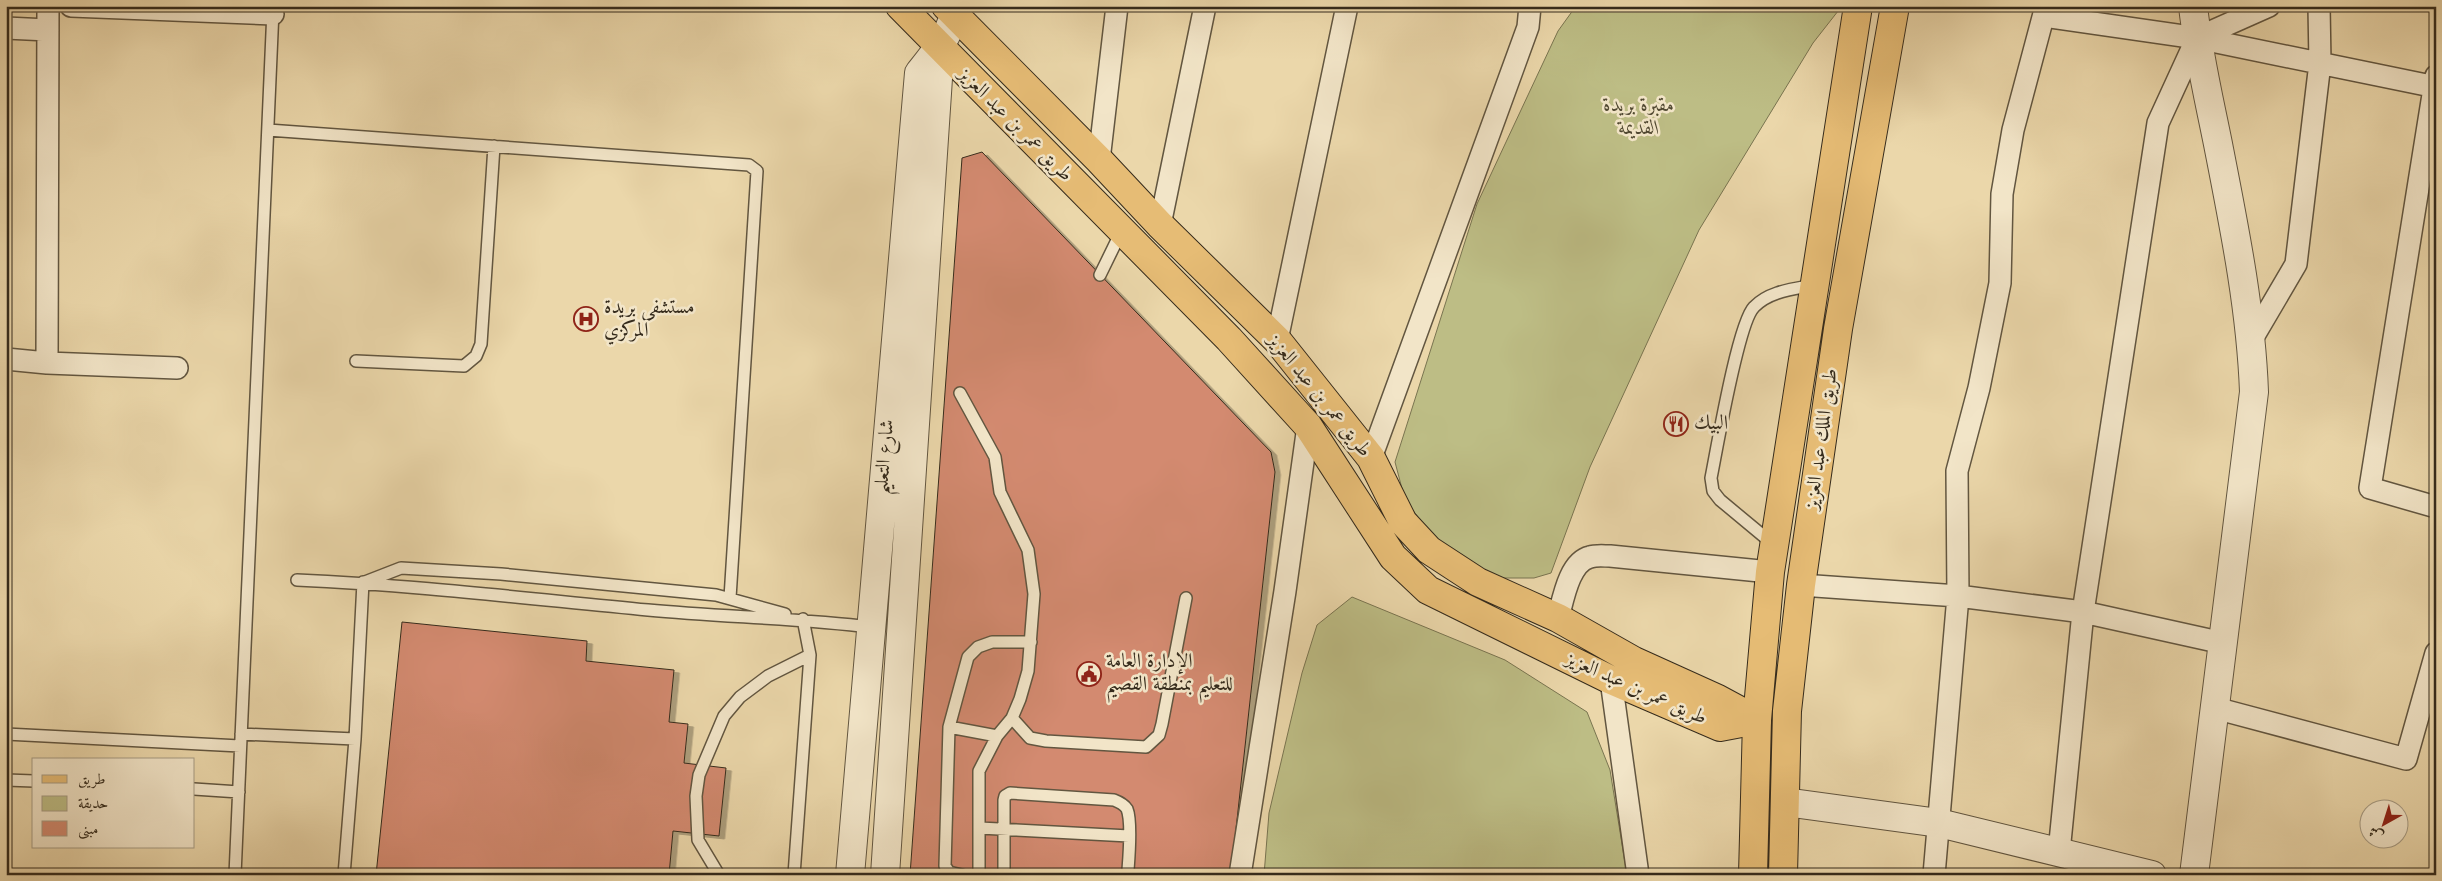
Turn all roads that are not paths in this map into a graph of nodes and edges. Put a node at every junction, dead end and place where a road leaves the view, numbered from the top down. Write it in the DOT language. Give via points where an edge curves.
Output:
graph roads {
  1 [pos="48,6"];
  2 [pos="71,6"];
  3 [pos="900,6"];
  4 [pos="1117,6"];
  5 [pos="1205,6"];
  6 [pos="1347,6"];
  7 [pos="1530,6"];
  8 [pos="1546,6"];
  9 [pos="1858,6"];
  10 [pos="1895,6"];
  11 [pos="2193,6"];
  12 [pos="2268,6"];
  13 [pos="2319,6"];
  14 [pos="228,9"];
  15 [pos="952,9"];
  16 [pos="273,10"];
  17 [pos="2045,11"];
  18 [pos="1528,27"];
  19 [pos="6,28"];
  20 [pos="48,30"];
  21 [pos="2196,38"];
  22 [pos="940,48"];
  23 [pos="2320,63"];
  24 [pos="2435,84"];
  25 [pos="268,130"];
  26 [pos="494,146"];
  27 [pos="1099,160"];
  28 [pos="1160,225"];
  29 [pos="1121,232"];
  30 [pos="1100,275"];
  31 [pos="1814,285"];
  32 [pos="1277,340"];
  33 [pos="2252,340"];
  34 [pos="6,359"];
  35 [pos="356,360"];
  36 [pos="47,363"];
  37 [pos="177,368"];
  38 [pos="960,393"];
  39 [pos="1308,426"];
  40 [pos="1371,458"];
  41 [pos="2436,507"];
  42 [pos="1774,545"];
  43 [pos="1770,572"];
  44 [pos="501,574"];
  45 [pos="297,580"];
  46 [pos="363,582"];
  47 [pos="1801,585"];
  48 [pos="624,586"];
  49 [pos="716,595"];
  50 [pos="498,596"];
  51 [pos="1958,596"];
  52 [pos="730,598"];
  53 [pos="1186,598"];
  54 [pos="620,607"];
  55 [pos="2083,612"];
  56 [pos="716,616"];
  57 [pos="1558,618"];
  58 [pos="803,619"];
  59 [pos="871,627"];
  60 [pos="1031,642"];
  61 [pos="2223,643"];
  62 [pos="2436,653"];
  63 [pos="810,655"];
  64 [pos="1611,680"];
  65 [pos="2214,708"];
  66 [pos="1012,718"];
  67 [pos="1757,720"];
  68 [pos="949,727"];
  69 [pos="6,734"];
  70 [pos="997,736"];
  71 [pos="355,738"];
  72 [pos="241,740"];
  73 [pos="6,780"];
  74 [pos="32,781"];
  75 [pos="195,789"];
  76 [pos="238,792"];
  77 [pos="1785,802"];
  78 [pos="1939,823"];
  79 [pos="980,828"];
  80 [pos="1003,830"];
  81 [pos="1129,836"];
  82 [pos="2059,852"];
  83 [pos="235,875"];
  84 [pos="344,875"];
  85 [pos="719,875"];
  86 [pos="794,875"];
  87 [pos="850,875"];
  88 [pos="885,875"];
  89 [pos="962,875"];
  90 [pos="979,875"];
  91 [pos="1004,875"];
  92 [pos="1126,875"];
  93 [pos="1240,875"];
  94 [pos="1638,875"];
  95 [pos="1753,875"];
  96 [pos="1783,875"];
  97 [pos="1934,875"];
  98 [pos="2152,875"];
  99 [pos="2194,875"];
  1 -- 20 [label="street"];
  2 -- 14 [label="street"];
  3 -- 22 [label="main road, طريق عمر بن عبد العزيز"];
  4 -- 27 [label="street"];
  5 -- 28 [label="street"];
  6 -- 32 [label="street"];
  7 -- 18 [label="street"];
  8 -- 18 [label="street"];
  9 -- 31 [label="main road, طريق الملك عبد العزيز"];
  10 -- 47 [label="main road, طريق الملك عبد العزيز" via="1838,329"];
  11 -- 21 [label="street"];
  12 -- 21 [label="street"];
  13 -- 23 [label="street"];
  14 -- 16 [label="street"];
  15 -- 22 [label="street, شارع التعليم"];
  15 -- 27 [label="main road, طريق عمر بن عبد العزيز"];
  16 -- 25 [label="lane"];
  17 -- 21 [label="street"];
  17 -- 51 [label="street" via="2013,130 2002,194 2000,283 1979,388 1957,471"];
  18 -- 40 [label="street"];
  19 -- 20 [label="street"];
  20 -- 36 [label="street"];
  21 -- 23 [label="street"];
  21 -- 33 [label="street" via="2231,209"];
  21 -- 55 [label="street" via="2158,123"];
  22 -- 29 [label="main road, طريق عمر بن عبد العزيز"];
  22 -- 59 [label="street, شارع التعليم" via="919,73"];
  22 -- 88 [label="street, شارع التعليم"];
  23 -- 24 [label="street"];
  23 -- 33 [label="street" via="2296,264"];
  24 -- 41 [label="street" via="2370,488"];
  25 -- 26 [label="lane"];
  25 -- 72 [label="lane"];
  26 -- 35 [label="lane" via="481,344 476,356 464,366"];
  26 -- 52 [label="lane" via="750,165 757,171"];
  27 -- 28 [label="main road, طريق عمر بن عبد العزيز"];
  28 -- 32 [label="main road, طريق عمر بن عبد العزيز"];
  29 -- 30 [label="lane"];
  29 -- 39 [label="main road, طريق عمر بن عبد العزيز" via="1229,339"];
  31 -- 42 [label="main road, طريق الملك عبد العزيز"];
  31 -- 42 [label="lane" via="1771,295 1753,307 1742,330 1711,478 1712,491 1720,500"];
  32 -- 40 [label="main road, طريق عمر بن عبد العزيز"];
  33 -- 61 [label="street" via="2254,392"];
  34 -- 36 [label="street"];
  36 -- 37 [label="street"];
  38 -- 60 [label="lane" via="995,457 1000,492 1028,550 1034,594"];
  39 -- 64 [label="main road, طريق عمر بن عبد العزيز" via="1393,557 1428,590"];
  39 -- 93 [label="street"];
  40 -- 57 [label="main road, طريق عمر بن عبد العزيز" via="1403,522 1429,550 1478,582"];
  42 -- 43 [label="main road, طريق الملك عبد العزيز"];
  43 -- 57 [label="street" via="1610,556 1590,557 1580,562 1568,581"];
  43 -- 67 [label="main road, طريق الملك عبد العزيز"];
  44 -- 46 [label="lane" via="401,568"];
  44 -- 48 [label="lane"];
  44 -- 50 [label="lane"];
  45 -- 46 [label="lane"];
  46 -- 50 [label="lane"];
  46 -- 71 [label="lane"];
  47 -- 51 [label="street"];
  47 -- 77 [label="main road, طريق الملك عبد العزيز" via="1787,711"];
  48 -- 49 [label="lane"];
  48 -- 54 [label="lane"];
  49 -- 52 [label="lane"];
  49 -- 56 [label="lane"];
  50 -- 54 [label="lane"];
  51 -- 55 [label="street"];
  51 -- 78 [label="street"];
  52 -- 58 [label="lane"];
  53 -- 66 [label="lane" via="1159,735 1146,747 1030,738"];
  54 -- 56 [label="lane"];
  55 -- 61 [label="street"];
  55 -- 82 [label="street"];
  56 -- 58 [label="lane"];
  57 -- 67 [label="main road, طريق عمر بن عبد العزيز" via="1634,661"];
  58 -- 59 [label="lane"];
  58 -- 63 [label="lane"];
  59 -- 87 [label="street, شارع التعليم"];
  60 -- 66 [label="lane" via="1028,671"];
  60 -- 68 [label="lane" via="992,642 978,647 968,657"];
  61 -- 65 [label="street"];
  62 -- 65 [label="street" via="2406,759"];
  63 -- 85 [label="lane" via="768,676 740,697 724,716 700,775 696,796 698,840"];
  63 -- 86 [label="lane"];
  64 -- 67 [label="main road, طريق عمر بن عبد العزيز" via="1720,727"];
  64 -- 94 [label="street"];
  65 -- 99 [label="street"];
  66 -- 70 [label="lane"];
  67 -- 95 [label="main road, طريق الملك عبد العزيز"];
  68 -- 70 [label="lane"];
  68 -- 89 [label="lane" via="945,866 949,872"];
  69 -- 72 [label="lane"];
  70 -- 79 [label="lane" via="979,771"];
  71 -- 72 [label="lane"];
  71 -- 84 [label="lane"];
  72 -- 76 [label="lane"];
  73 -- 74 [label="lane"];
  75 -- 76 [label="lane"];
  76 -- 83 [label="lane"];
  77 -- 78 [label="street"];
  77 -- 96 [label="main road, طريق الملك عبد العزيز"];
  78 -- 82 [label="street"];
  78 -- 97 [label="street"];
  79 -- 80 [label="lane"];
  79 -- 90 [label="lane"];
  80 -- 81 [label="lane"];
  80 -- 81 [label="lane" via="1004,800 1010,793 1114,800 1127,810"];
  80 -- 91 [label="lane"];
  81 -- 92 [label="lane"];
  82 -- 98 [label="street"];
}
